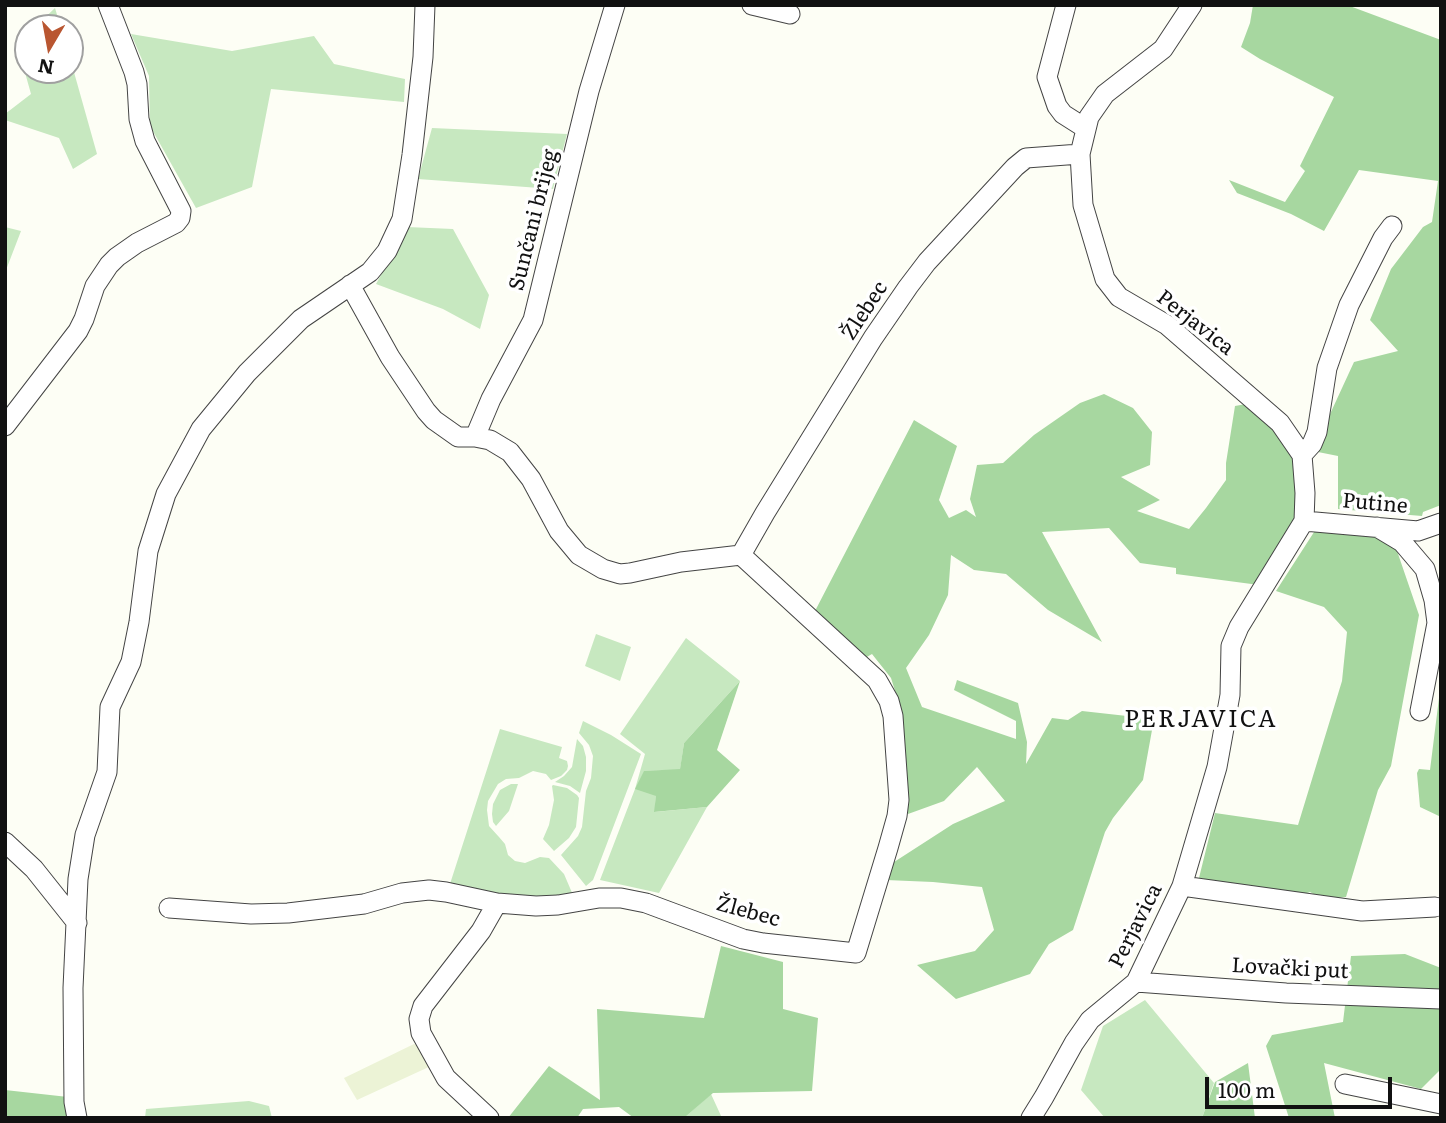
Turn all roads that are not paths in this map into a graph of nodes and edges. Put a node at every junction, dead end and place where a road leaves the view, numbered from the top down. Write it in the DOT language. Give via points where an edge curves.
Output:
graph roads {
  1 [pos="108,5"];
  2 [pos="425,5"];
  3 [pos="615,5"];
  4 [pos="752,5"];
  5 [pos="1066,5"];
  6 [pos="1192,5"];
  7 [pos="790,14"];
  8 [pos="1085,128"];
  9 [pos="1080,155"];
  10 [pos="1392,226"];
  11 [pos="350,285"];
  12 [pos="5,426"];
  13 [pos="475,437"];
  14 [pos="1302,455"];
  15 [pos="1304,521"];
  16 [pos="1441,523"];
  17 [pos="1377,527"];
  18 [pos="741,555"];
  19 [pos="1420,711"];
  20 [pos="5,842"];
  21 [pos="1182,886"];
  22 [pos="498,903"];
  23 [pos="169,908"];
  24 [pos="1435,908"];
  25 [pos="77,923"];
  26 [pos="1136,982"];
  27 [pos="1441,999"];
  28 [pos="1345,1084"];
  29 [pos="1441,1104"];
  30 [pos="77,1118"];
  31 [pos="489,1118"];
  32 [pos="1031,1118"];
  1 -- 12 [label="street" via="134,72 145,141 181,211 180,218 109,265 95,286 78,331"];
  2 -- 11 [label="street" via="415,131 402,219 387,251 370,272"];
  3 -- 13 [label="street, Sunčani brijeg" via="533,320"];
  4 -- 7 [label="street"];
  5 -- 8 [label="street" via="1047,77 1057,106"];
  6 -- 8 [label="street, Perjavica" via="1163,49 1105,94"];
  8 -- 9 [label="street, Perjavica"];
  9 -- 14 [label="street, Perjavica" via="1083,205 1105,278 1119,297 1167,325 1280,423"];
  9 -- 18 [label="street, Žlebec" via="1026,159 927,262 873,338"];
  10 -- 14 [label="street" via="1349,305 1327,368 1317,432"];
  11 -- 13 [label="street" via="426,411 458,437"];
  11 -- 25 [label="street" via="301,319 247,373 201,429 166,494 148,551 131,662 110,707 107,772 85,835"];
  13 -- 18 [label="street" via="510,452 572,548 603,569 630,573"];
  14 -- 15 [label="street"];
  15 -- 17 [label="street, Putine"];
  15 -- 21 [label="street, Perjavica" via="1231,646 1230,695 1217,767"];
  16 -- 17 [label="street, Putine" via="1418,531"];
  17 -- 19 [label="street" via="1402,541 1425,569 1434,600 1437,623"];
  18 -- 22 [label="street, Žlebec" via="877,680 889,701 897,816 856,953 743,939 631,899 536,906"];
  20 -- 25 [label="street" via="34,869"];
  21 -- 24 [label="street, Perjavica" via="1362,911"];
  21 -- 26 [label="street, Perjavica"];
  22 -- 23 [label="street, Žlebec" via="429,890 288,914"];
  22 -- 31 [label="street" via="423,1006 419,1019 421,1033 446,1078"];
  25 -- 30 [label="street" via="73,1011"];
  26 -- 27 [label="street, Lovački put"];
  26 -- 32 [label="street, Perjavica" via="1090,1020"];
  28 -- 29 [label="street"];
}
